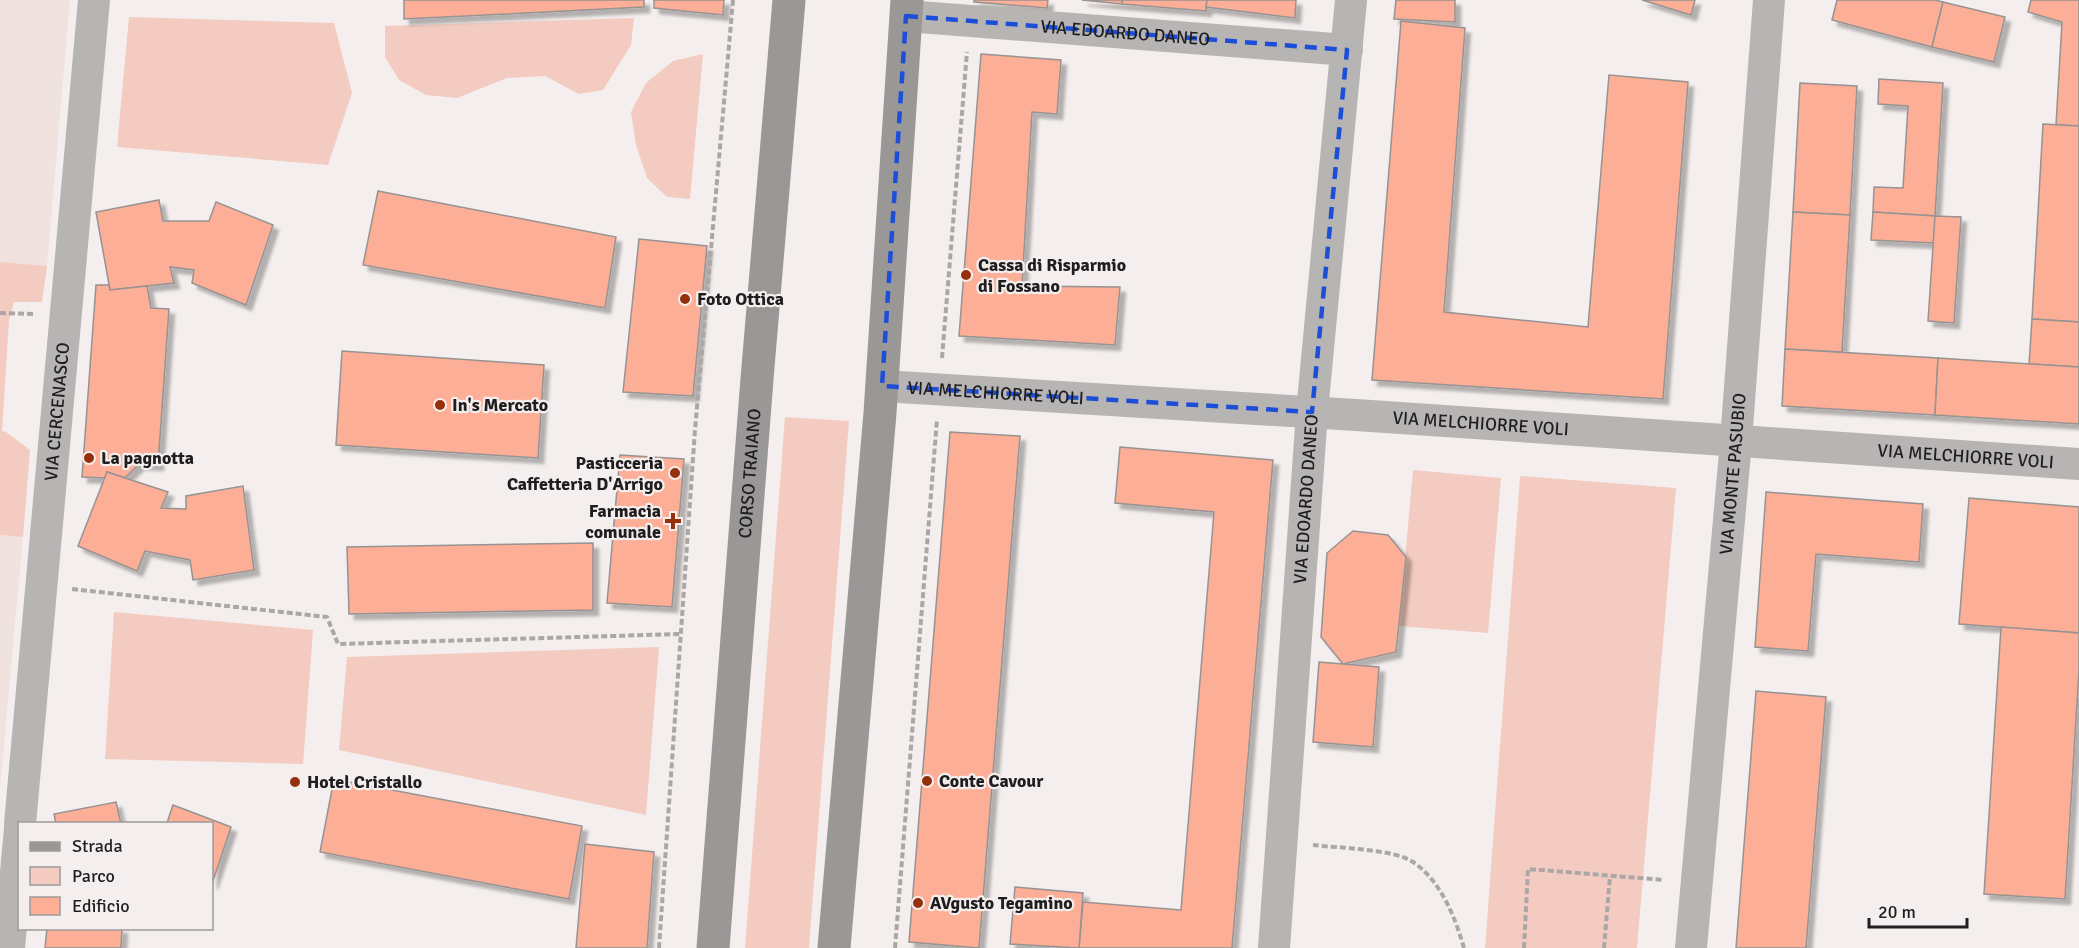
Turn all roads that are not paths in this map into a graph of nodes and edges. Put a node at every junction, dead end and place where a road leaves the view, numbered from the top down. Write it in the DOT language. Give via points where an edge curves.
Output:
graph roads {
  1 [pos="94,0"];
  2 [pos="789,0"];
  3 [pos="1351,0"];
  4 [pos="1769,0"];
  5 [pos="904,5"];
  6 [pos="1347,50"];
  7 [pos="882,387"];
  8 [pos="1312,412"];
  9 [pos="1736,441"];
  10 [pos="2079,464"];
  11 [pos="20,822"];
  12 [pos="18,851"];
  13 [pos="9,948"];
  14 [pos="713,948"];
  15 [pos="834,948"];
  16 [pos="1274,948"];
  17 [pos="1691,948"];
  1 -- 11 [label="street, VIA CERCENASCO"];
  2 -- 14 [label="main road, CORSO TRAIANO"];
  3 -- 6 [label="street, VIA EDOARDO DANEO"];
  4 -- 9 [label="street, VIA MONTE PASUBIO"];
  5 -- 6 [label="street, VIA EDOARDO DANEO" via="970,20"];
  5 -- 7 [label="main road"];
  6 -- 8 [label="street, VIA EDOARDO DANEO"];
  7 -- 8 [label="street, VIA MELCHIORRE VOLI"];
  7 -- 15 [label="main road"];
  8 -- 9 [label="street, VIA MELCHIORRE VOLI"];
  8 -- 16 [label="street, VIA EDOARDO DANEO"];
  9 -- 10 [label="street, VIA MELCHIORRE VOLI"];
  9 -- 17 [label="street, VIA MONTE PASUBIO"];
  12 -- 13 [label="street"];
}
